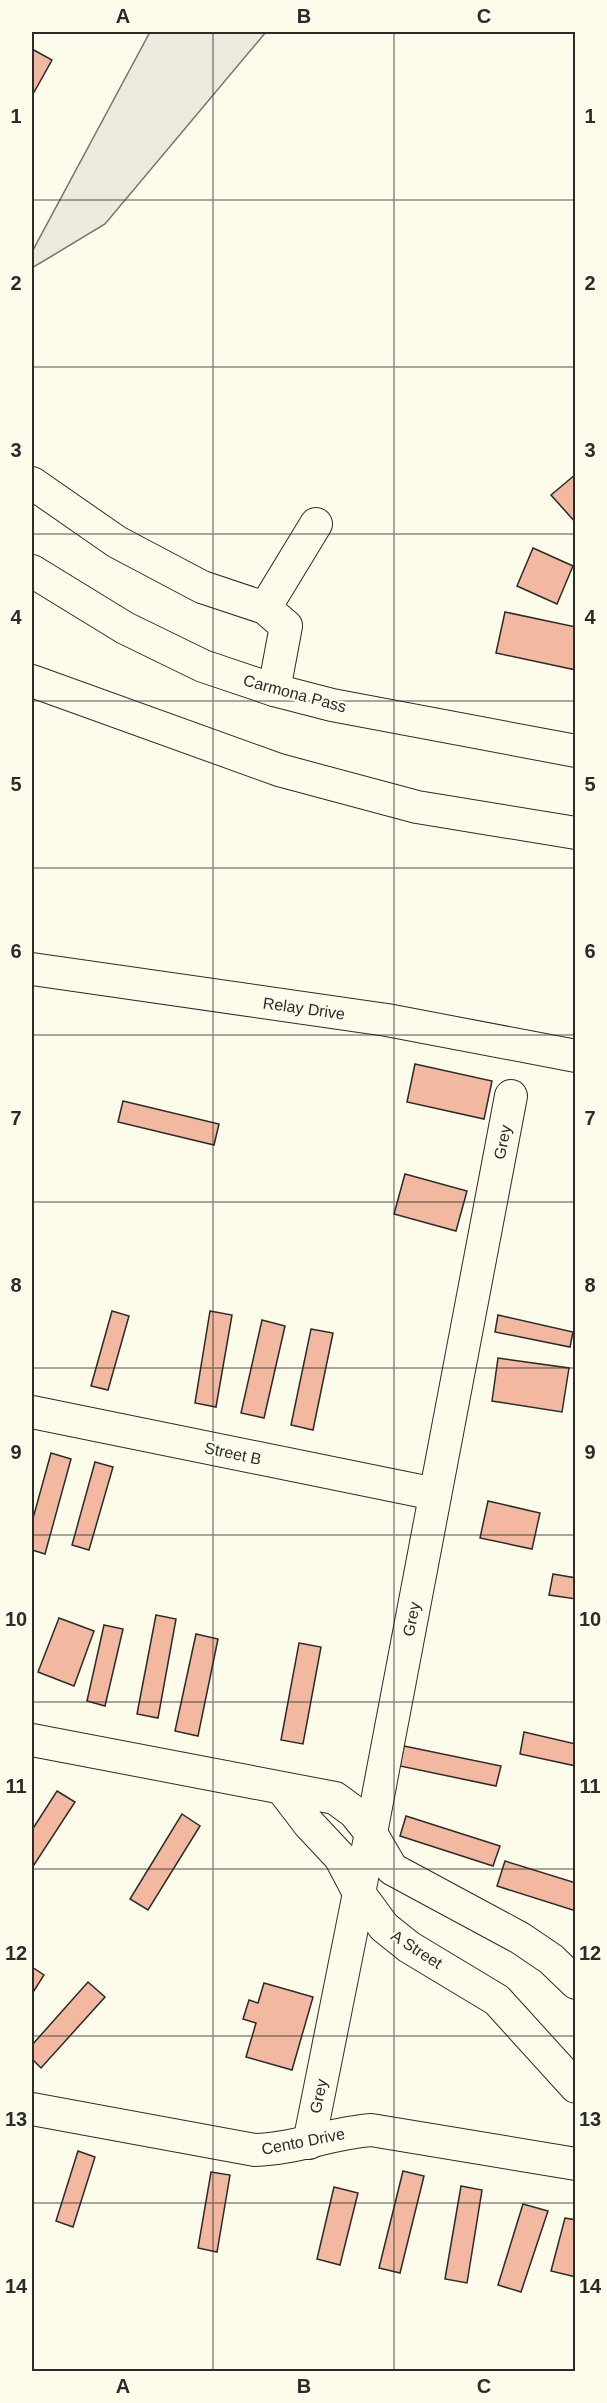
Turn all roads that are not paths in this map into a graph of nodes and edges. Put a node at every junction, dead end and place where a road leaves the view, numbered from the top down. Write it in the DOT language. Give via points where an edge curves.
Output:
graph roads {
  1 [pos="32,483"];
  2 [pos="316,524"];
  3 [pos="33,576"];
  4 [pos="265,608"];
  5 [pos="32,681"];
  6 [pos="274,690"];
  7 [pos="576,751"];
  8 [pos="576,833"];
  9 [pos="32,969"];
  10 [pos="576,1056"];
  11 [pos="511,1095"];
  12 [pos="32,1412"];
  13 [pos="435,1494"];
  14 [pos="32,1740"];
  15 [pos="283,1790"];
  16 [pos="371,1833"];
  17 [pos="358,1893"];
  18 [pos="576,1983"];
  19 [pos="576,2087"];
  20 [pos="32,2109"];
  21 [pos="309,2143"];
  22 [pos="576,2164"];
  1 -- 4 [label="street" via="117,542 202,587"];
  2 -- 4 [label="street"];
  3 -- 6 [label="street, Carmona Pass" via="203,666"];
  4 -- 6 [label="street" via="286,626"];
  5 -- 8 [label="street" via="279,770 417,807"];
  6 -- 7 [label="street, Carmona Pass" via="332,705"];
  9 -- 10 [label="street, Relay Drive" via="387,1020"];
  11 -- 13 [label="street, Grey"];
  12 -- 13 [label="street, Street B"];
  13 -- 16 [label="street, Grey"];
  14 -- 15 [label="street"];
  15 -- 16 [label="street" via="335,1798 354,1812"];
  15 -- 17 [label="street, A Street" via="340,1857"];
  16 -- 17 [label="street, Grey"];
  16 -- 18 [label="street" via="392,1869 520,1938 551,1959"];
  17 -- 19 [label="street, A Street" via="384,1927 409,1947 497,2000"];
  17 -- 21 [label="street, Grey"];
  20 -- 21 [label="street, Cento Drive" via="255,2150"];
  21 -- 22 [label="street, Cento Drive" via="346,2132 371,2130"];
}
